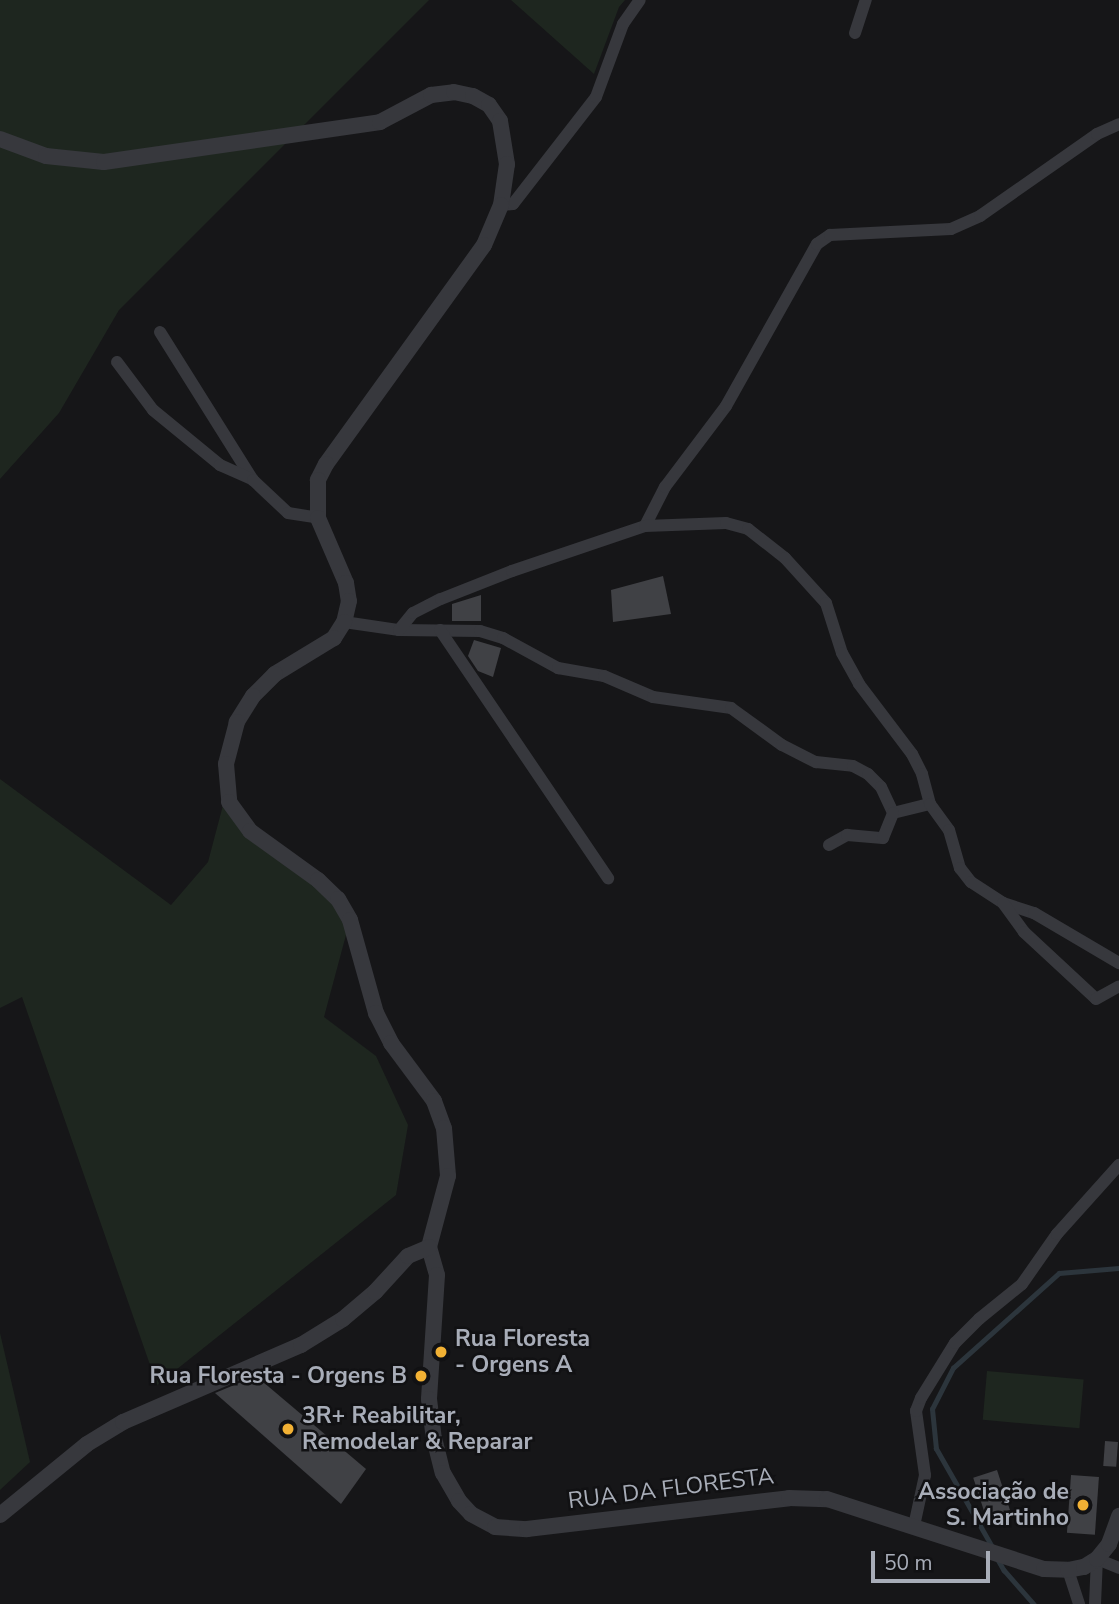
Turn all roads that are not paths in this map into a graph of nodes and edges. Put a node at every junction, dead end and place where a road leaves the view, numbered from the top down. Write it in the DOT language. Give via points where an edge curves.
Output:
graph roads {
  1 [pos="640,0"];
  2 [pos="866,0"];
  3 [pos="855,33"];
  4 [pos="1119,124"];
  5 [pos="0,139"];
  6 [pos="501,205"];
  7 [pos="160,332"];
  8 [pos="117,362"];
  9 [pos="253,480"];
  10 [pos="318,518"];
  11 [pos="645,526"];
  12 [pos="344,622"];
  13 [pos="399,630"];
  14 [pos="440,630"];
  15 [pos="930,804"];
  16 [pos="893,813"];
  17 [pos="829,845"];
  18 [pos="608,878"];
  19 [pos="1003,903"];
  20 [pos="1119,963"];
  21 [pos="1119,986"];
  22 [pos="1119,1165"];
  23 [pos="429,1247"];
  24 [pos="0,1515"];
  25 [pos="1119,1516"];
  26 [pos="914,1526"];
  27 [pos="1097,1559"];
  28 [pos="1119,1568"];
  29 [pos="1068,1570"];
  30 [pos="1079,1604"];
  31 [pos="1095,1604"];
  1 -- 6 [label="street" via="623,24 596,97 513,204"];
  2 -- 3 [label="street"];
  4 -- 11 [label="street" via="1097,134 980,216 951,229 830,235 817,244 726,405 666,487"];
  5 -- 6 [label="street" via="46,156 104,162 380,121 431,95 454,92 489,105 500,121 507,164"];
  6 -- 10 [label="street" via="484,245 326,464 318,480"];
  7 -- 9 [label="street"];
  8 -- 9 [label="street" via="153,410 220,465"];
  9 -- 10 [label="street" via="288,513"];
  10 -- 12 [label="street" via="346,583 349,601"];
  11 -- 13 [label="street" via="441,599 413,612"];
  11 -- 15 [label="street" via="726,523 748,529 785,558 826,603 842,653 859,684 912,754"];
  12 -- 13 [label="street"];
  12 -- 23 [label="street" via="334,638 275,674 254,696 237,722 226,764 227,790 235,813 250,831 338,899 350,920 376,1013 391,1043 434,1101 444,1128 448,1176"];
  13 -- 14 [label="street"];
  14 -- 16 [label="street" via="492,634 558,668 604,676 653,697 731,708 782,745 816,762 853,766 868,774 881,787"];
  14 -- 18 [label="street"];
  15 -- 16 [label="street"];
  15 -- 19 [label="street" via="948,830 960,868 971,882"];
  16 -- 17 [label="street" via="883,838 848,835"];
  19 -- 20 [label="street" via="1034,912"];
  19 -- 21 [label="street" via="1024,932 1096,999"];
  22 -- 26 [label="street" via="1057,1234 1022,1284 956,1343 921,1398 916,1410 925,1475"];
  23 -- 24 [label="street" via="408,1256 375,1292 322,1332 122,1422 86,1444"];
  23 -- 26 [label="street, RUA DA FLORESTA" via="437,1275 429,1399 434,1438 443,1472 471,1514 495,1527 527,1529 789,1498 827,1499"];
  25 -- 27 [label="street" via="1109,1544"];
  26 -- 29 [label="street, RUA DA FLORESTA" via="1044,1569"];
  27 -- 28 [label="street"];
  27 -- 29 [label="street, RUA DA FLORESTA"];
  27 -- 31 [label="street"];
  29 -- 30 [label="street"];
}
